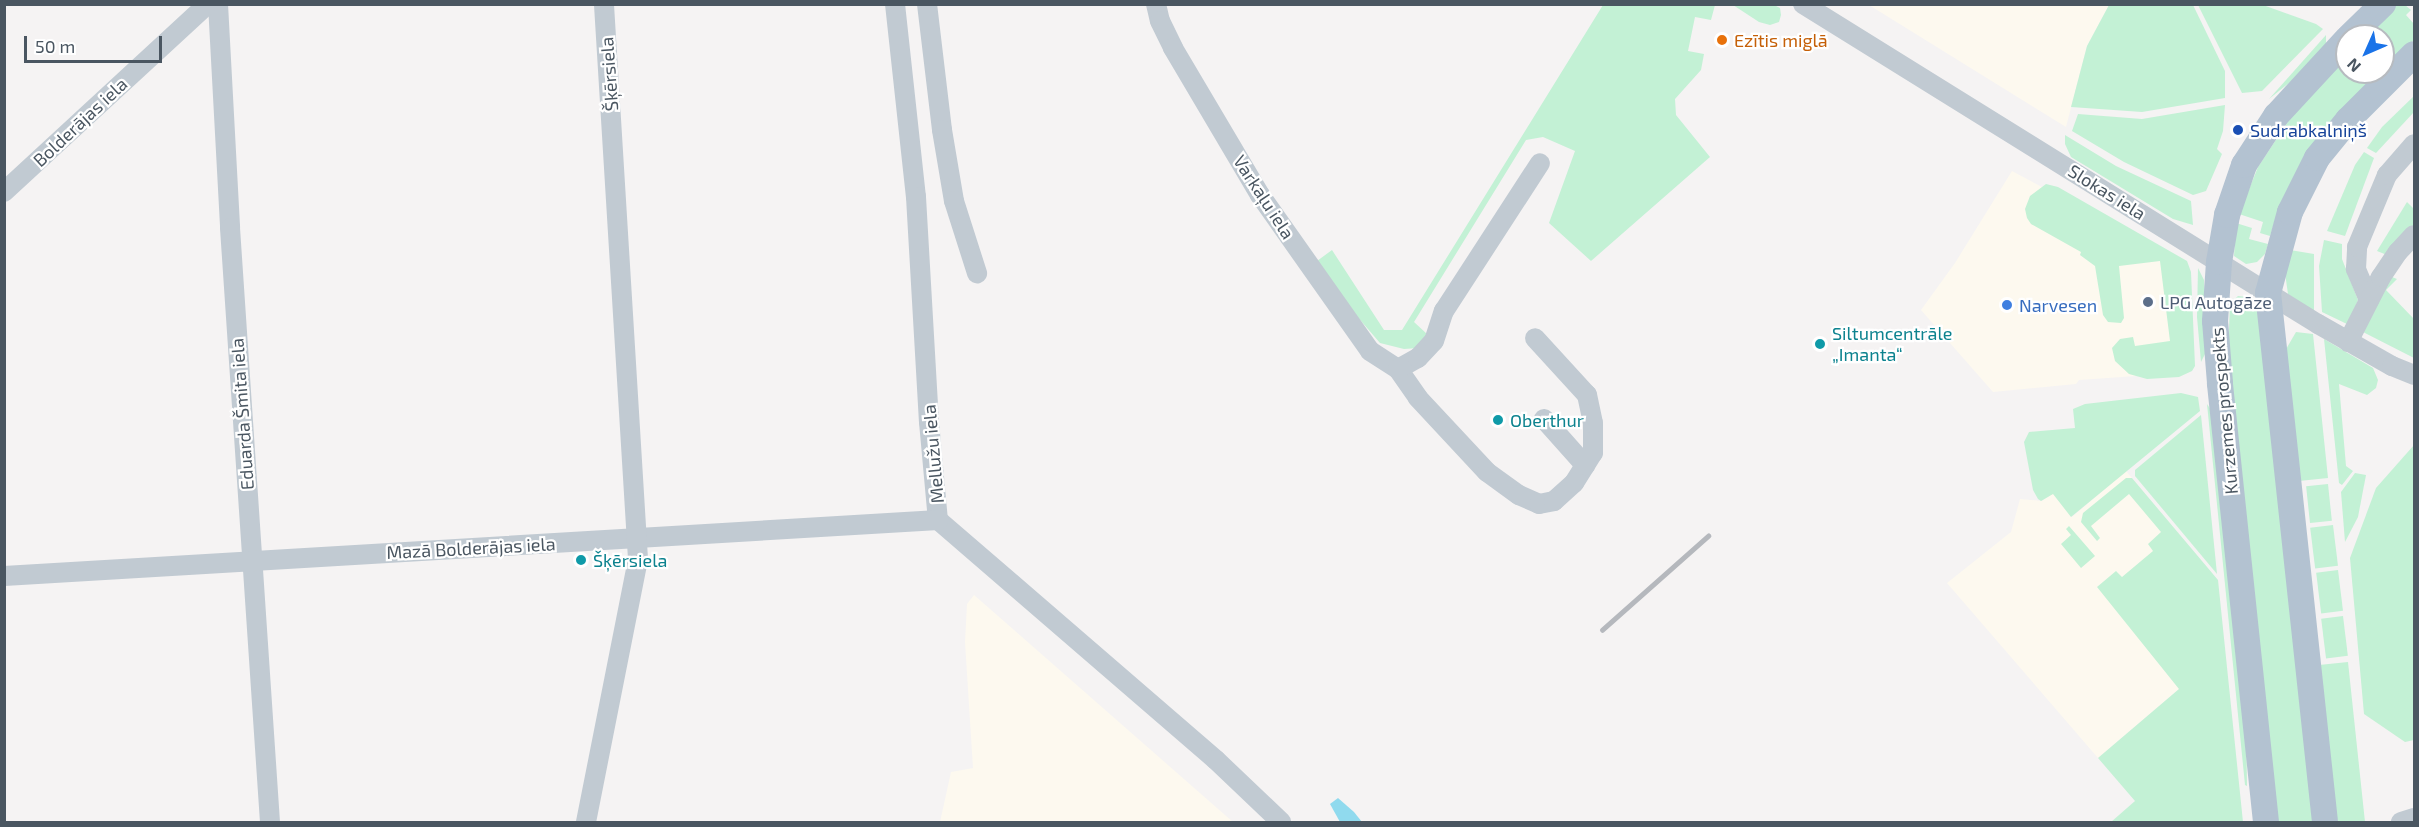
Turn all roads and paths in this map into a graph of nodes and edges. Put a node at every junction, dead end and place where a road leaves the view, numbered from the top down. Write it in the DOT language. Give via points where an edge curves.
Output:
graph roads {
  1 [pos="208,4"];
  2 [pos="218,4"];
  3 [pos="604,4"];
  4 [pos="895,4"];
  5 [pos="927,4"];
  6 [pos="1156,4"];
  7 [pos="1803,4"];
  8 [pos="2383,4"];
  9 [pos="2362,24"];
  10 [pos="2335,52"];
  11 [pos="2415,54"];
  12 [pos="2415,144"];
  13 [pos="1540,163"];
  14 [pos="4,192"];
  15 [pos="2415,235"];
  16 [pos="2219,262"];
  17 [pos="977,273"];
  18 [pos="2268,293"];
  19 [pos="2369,300"];
  20 [pos="1535,338"];
  21 [pos="2348,342"];
  22 [pos="1398,369"];
  23 [pos="2415,375"];
  24 [pos="1544,419"];
  25 [pos="1585,465"];
  26 [pos="938,520"];
  27 [pos="638,538"];
  28 [pos="252,561"];
  29 [pos="4,576"];
  30 [pos="270,822"];
  31 [pos="586,822"];
  32 [pos="1281,822"];
  33 [pos="2266,822"];
  34 [pos="2325,822"];
  1 -- 14 [label="street, Bolderājas iela"];
  2 -- 28 [label="street, Eduarda Šmita iela"];
  3 -- 27 [label="street, Šķērsiela"];
  4 -- 26 [label="street, Mellužu iela" via="916,197"];
  5 -- 17 [label="street" via="954,201"];
  6 -- 22 [label="street, Varkaļu iela" via="1173,48 1260,195 1371,351"];
  7 -- 16 [label="street, Slokas iela"];
  8 -- 9 [label="main road"];
  10 -- 16 [label="main road, Kurzemes prospekts" via="2276,116 2244,165 2227,215"];
  11 -- 18 [label="main road" via="2348,120 2318,158 2290,212"];
  12 -- 19 [label="street" via="2387,175 2357,247 2356,269"];
  13 -- 22 [label="street" via="1444,311 1434,341 1418,358"];
  15 -- 19 [label="street" via="2391,262"];
  16 -- 18 [label="street, Slokas iela"];
  16 -- 33 [label="main road, Kurzemes prospekts" via="2215,321 2219,372"];
  18 -- 21 [label="street, Slokas iela"];
  18 -- 34 [label="main road"];
  19 -- 21 [label="street"];
  20 -- 25 [label="street" via="1587,396 1593,423 1593,453"];
  21 -- 23 [label="street, Slokas iela"];
  22 -- 25 [label="street" via="1418,398 1487,472 1519,495 1539,504 1554,501 1574,483"];
  24 -- 25 [label="street"];
  26 -- 27 [label="street, Mazā Bolderājas iela"];
  26 -- 32 [label="street, Mellužu iela" via="1216,760"];
  27 -- 28 [label="street, Mazā Bolderājas iela"];
  27 -- 31 [label="street, Šķērsiela" via="637,568"];
  28 -- 29 [label="street, Mazā Bolderājas iela"];
  28 -- 30 [label="street, Eduarda Šmita iela"];
}
